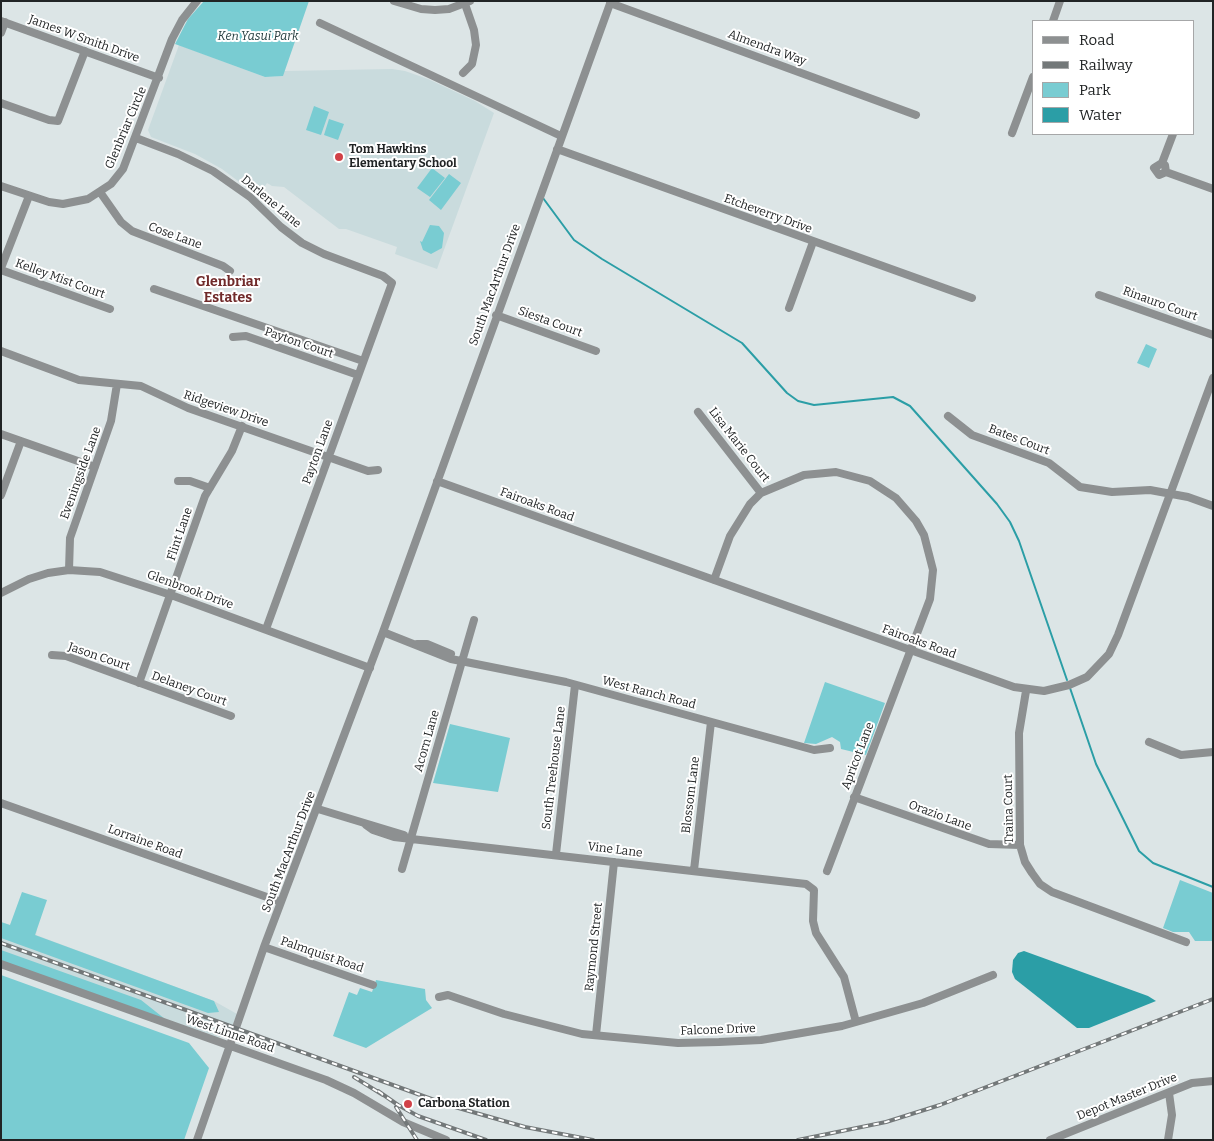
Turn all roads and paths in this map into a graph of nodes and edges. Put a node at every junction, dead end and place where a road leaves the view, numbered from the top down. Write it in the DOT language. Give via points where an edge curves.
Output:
graph roads {
  1 [pos="197,1"];
  2 [pos="394,1"];
  3 [pos="1060,1"];
  4 [pos="610,2"];
  5 [pos="468,3"];
  6 [pos="1053,20"];
  7 [pos="3,22"];
  8 [pos="320,23"];
  9 [pos="1,33"];
  10 [pos="85,51"];
  11 [pos="463,73"];
  12 [pos="159,78"];
  13 [pos="1032,79"];
  14 [pos="1,103"];
  15 [pos="916,115"];
  16 [pos="1012,134"];
  17 [pos="1173,135"];
  18 [pos="561,136"];
  19 [pos="136,138"];
  20 [pos="557,149"];
  21 [pos="1,186"];
  22 [pos="1213,189"];
  23 [pos="100,192"];
  24 [pos="29,196"];
  25 [pos="813,242"];
  26 [pos="1,269"];
  27 [pos="230,271"];
  28 [pos="392,283"];
  29 [pos="154,289"];
  30 [pos="1099,295"];
  31 [pos="972,298"];
  32 [pos="789,308"];
  33 [pos="110,309"];
  34 [pos="496,315"];
  35 [pos="1213,335"];
  36 [pos="233,336"];
  37 [pos="1,351"];
  38 [pos="596,351"];
  39 [pos="362,361"];
  40 [pos="358,375"];
  41 [pos="1213,378"];
  42 [pos="117,384"];
  43 [pos="698,412"];
  44 [pos="948,416"];
  45 [pos="242,426"];
  46 [pos="1,434"];
  47 [pos="21,441"];
  48 [pos="329,457"];
  49 [pos="95,467"];
  50 [pos="378,470"];
  51 [pos="178,481"];
  52 [pos="437,481"];
  53 [pos="210,488"];
  54 [pos="761,493"];
  55 [pos="1170,493"];
  56 [pos="1,495"];
  57 [pos="1213,506"];
  58 [pos="69,570"];
  59 [pos="714,580"];
  60 [pos="1,593"];
  61 [pos="171,595"];
  62 [pos="474,620"];
  63 [pos="266,629"];
  64 [pos="383,632"];
  65 [pos="911,650"];
  66 [pos="52,655"];
  67 [pos="461,660"];
  68 [pos="370,668"];
  69 [pos="139,683"];
  70 [pos="575,685"];
  71 [pos="1026,691"];
  72 [pos="231,716"];
  73 [pos="711,722"];
  74 [pos="1149,742"];
  75 [pos="830,748"];
  76 [pos="1213,752"];
  77 [pos="854,797"];
  78 [pos="1,802"];
  79 [pos="318,810"];
  80 [pos="410,838"];
  81 [pos="1020,845"];
  82 [pos="556,854"];
  83 [pos="614,862"];
  84 [pos="402,869"];
  85 [pos="694,870"];
  86 [pos="827,871"];
  87 [pos="281,902"];
  88 [pos="1186,942"];
  89 [pos="264,947"];
  90 [pos="1,964"];
  91 [pos="993,975"];
  92 [pos="372,985"];
  93 [pos="439,997"];
  94 [pos="856,1022"];
  95 [pos="596,1035"];
  96 [pos="230,1046"];
  97 [pos="1213,1081"];
  98 [pos="1169,1093"];
  99 [pos="1062,1138"];
  100 [pos="197,1140"];
  101 [pos="446,1140"];
  102 [pos="1050,1140"];
  103 [pos="1168,1140"];
  1 -- 12 [label="street, Glenbriar Circle" via="172,38"];
  2 -- 5 [label="street" via="420,10"];
  3 -- 6 [label="street"];
  4 -- 15 [label="street, Almendra Way"];
  4 -- 18 [label="street, South MacArthur Drive"];
  5 -- 11 [label="street" via="476,45 472,64"];
  7 -- 9 [label="street"];
  7 -- 10 [label="street, James W Smith Drive"];
  8 -- 18 [label="street"];
  10 -- 12 [label="street, James W Smith Drive"];
  10 -- 14 [label="street" via="58,121"];
  12 -- 19 [label="street, Glenbriar Circle"];
  13 -- 16 [label="street"];
  17 -- 22 [label="street" via="1155,172 1163,175 1166,172"];
  18 -- 20 [label="street, South MacArthur Drive"];
  19 -- 23 [label="street, Glenbriar Circle" via="123,169"];
  19 -- 28 [label="street, Darlene Lane" via="213,171 250,197 302,243 383,276"];
  20 -- 25 [label="street, Etcheverry Drive"];
  20 -- 34 [label="street, South MacArthur Drive"];
  21 -- 24 [label="street, Glenbriar Circle"];
  23 -- 24 [label="street, Glenbriar Circle" via="88,199 63,204"];
  23 -- 27 [label="street, Cose Lane" via="121,222 132,231"];
  24 -- 26 [label="street"];
  25 -- 31 [label="street, Etcheverry Drive"];
  25 -- 32 [label="street"];
  26 -- 33 [label="street, Kelley Mist Court"];
  28 -- 39 [label="street, Payton Lane"];
  29 -- 39 [label="street"];
  30 -- 35 [label="street, Rinauro Court"];
  34 -- 38 [label="street, Siesta Court"];
  34 -- 52 [label="street, South MacArthur Drive"];
  36 -- 40 [label="street, Payton Court" via="246,336"];
  37 -- 42 [label="street, Ridgeview Drive" via="79,380"];
  39 -- 40 [label="street, Payton Lane"];
  40 -- 48 [label="street, Payton Lane"];
  41 -- 55 [label="street, Fairoaks Road"];
  42 -- 45 [label="street, Ridgeview Drive" via="141,386 188,408"];
  42 -- 49 [label="street, Eveningside Lane" via="111,421"];
  43 -- 54 [label="street, Lisa Marie Court"];
  44 -- 55 [label="street, Bates Court" via="972,435 1049,463 1080,487 1112,492 1150,490"];
  45 -- 48 [label="street, Ridgeview Drive"];
  45 -- 53 [label="street, Flint Lane" via="232,451"];
  46 -- 47 [label="street"];
  47 -- 49 [label="street"];
  47 -- 56 [label="street"];
  48 -- 50 [label="street, Ridgeview Drive" via="368,471"];
  48 -- 63 [label="street, Payton Lane"];
  49 -- 58 [label="street, Eveningside Lane" via="70,538"];
  51 -- 53 [label="street" via="190,481"];
  52 -- 59 [label="street, Fairoaks Road"];
  52 -- 64 [label="street, South MacArthur Drive"];
  53 -- 61 [label="street, Flint Lane"];
  54 -- 59 [label="street" via="739,518"];
  54 -- 65 [label="street, Apricot Lane" via="804,475 836,472 870,480 883,487 907,509 924,535 932,570 930,599"];
  55 -- 57 [label="street, Bates Court"];
  55 -- 71 [label="street, Fairoaks Road" via="1118,635 1104,661 1075,683 1044,692"];
  58 -- 60 [label="street, Glenbrook Drive" via="29,579"];
  58 -- 61 [label="street, Glenbrook Drive" via="100,572"];
  59 -- 65 [label="street, Fairoaks Road"];
  61 -- 63 [label="street, Glenbrook Drive"];
  61 -- 69 [label="street, Flint Lane"];
  62 -- 67 [label="street, Acorn Lane"];
  63 -- 68 [label="street, Glenbrook Drive"];
  64 -- 67 [label="street, West Ranch Road"];
  64 -- 68 [label="street"];
  65 -- 71 [label="street, Fairoaks Road"];
  65 -- 77 [label="street, Apricot Lane"];
  66 -- 69 [label="street, Jason Court" via="66,656"];
  67 -- 70 [label="street, West Ranch Road"];
  67 -- 80 [label="street, Acorn Lane"];
  68 -- 79 [label="street, South MacArthur Drive"];
  69 -- 72 [label="street, Delaney Court"];
  70 -- 73 [label="street, West Ranch Road"];
  70 -- 82 [label="street, South Treehouse Lane"];
  71 -- 81 [label="street, Traina Court" via="1020,733"];
  73 -- 75 [label="street, West Ranch Road" via="814,750"];
  73 -- 85 [label="street, Blossom Lane"];
  74 -- 76 [label="street" via="1181,755"];
  77 -- 81 [label="street, Orazio Lane" via="989,844"];
  77 -- 86 [label="street, Apricot Lane"];
  78 -- 87 [label="street, Lorraine Road"];
  79 -- 80 [label="street, Vine Lane"];
  79 -- 87 [label="street, South MacArthur Drive"];
  80 -- 82 [label="street, Vine Lane"];
  80 -- 84 [label="street, Acorn Lane"];
  81 -- 88 [label="street, Traina Court" via="1032,873 1052,892"];
  82 -- 83 [label="street, Vine Lane"];
  83 -- 85 [label="street, Vine Lane"];
  83 -- 95 [label="street, Raymond Street"];
  85 -- 94 [label="street, Vine Lane" via="799,882 814,890 812,908 816,933 844,977"];
  87 -- 89 [label="street, South MacArthur Drive"];
  89 -- 92 [label="street, Palmquist Road"];
  89 -- 96 [label="street, South MacArthur Drive"];
  90 -- 96 [label="street, West Linne Road"];
  91 -- 94 [label="street, Falcone Drive" via="923,1003"];
  93 -- 95 [label="street, Falcone Drive" via="448,995 544,1025"];
  94 -- 95 [label="street, Falcone Drive" via="753,1041 678,1043"];
  96 -- 100 [label="street"];
  96 -- 101 [label="street, West Linne Road" via="335,1084 403,1122"];
  97 -- 98 [label="street, Depot Master Drive" via="1192,1083"];
  98 -- 99 [label="street, Depot Master Drive"];
  98 -- 103 [label="street" via="1172,1115"];
  99 -- 102 [label="street, Depot Master Drive"];
}
